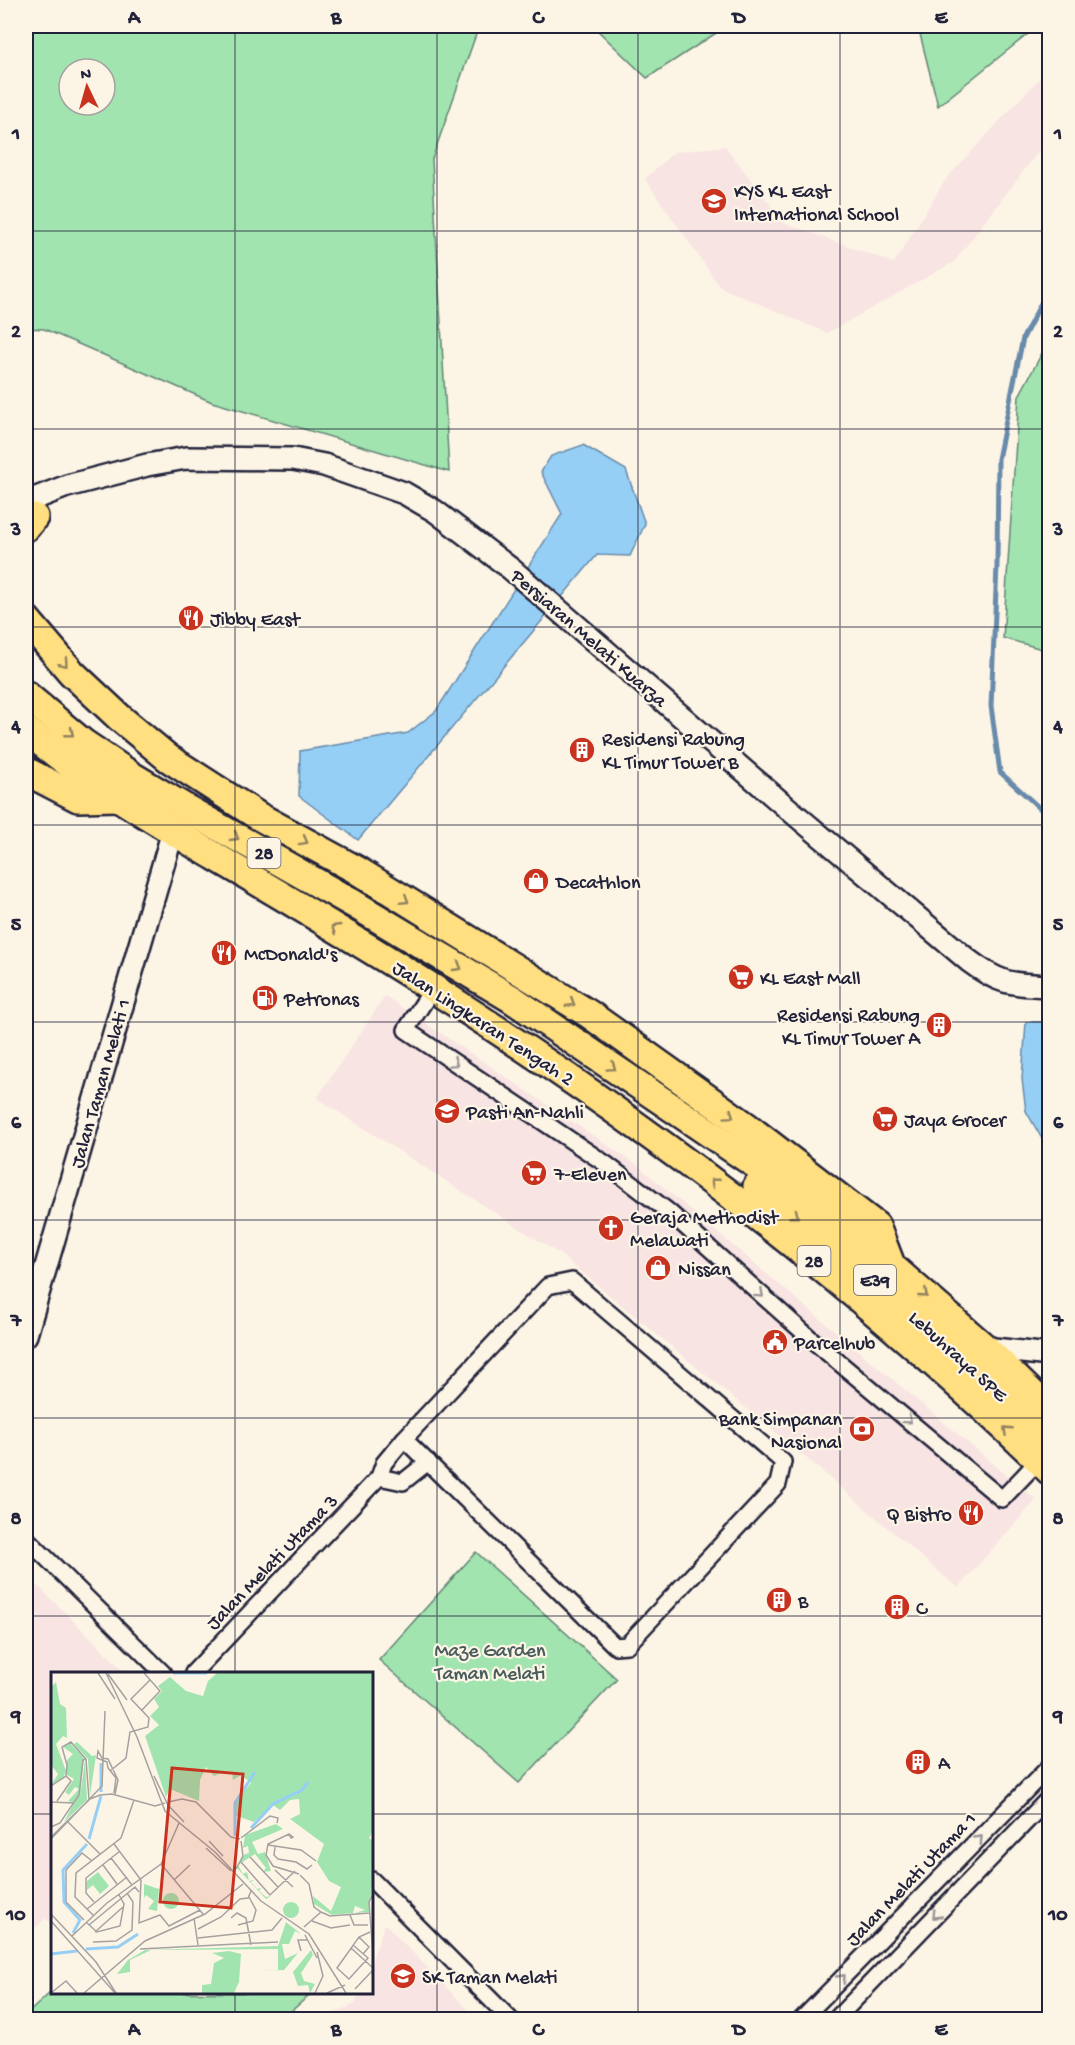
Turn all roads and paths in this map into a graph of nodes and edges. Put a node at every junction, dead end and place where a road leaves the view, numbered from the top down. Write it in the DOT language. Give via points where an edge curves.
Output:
graph roads {
  1 [pos="28,517"];
  2 [pos="26,619"];
  3 [pos="26,695"];
  4 [pos="26,730"];
  5 [pos="26,771"];
  6 [pos="118,797"];
  7 [pos="173,831"];
  8 [pos="1050,986"];
  9 [pos="433,988"];
  10 [pos="710,1132"];
  11 [pos="891,1266"];
  12 [pos="26,1335"];
  13 [pos="985,1348"];
  14 [pos="1050,1355"];
  15 [pos="1047,1425"];
  16 [pos="404,1439"];
  17 [pos="428,1462"];
  18 [pos="1044,1465"];
  19 [pos="379,1477"];
  20 [pos="26,1538"];
  21 [pos="162,1672"];
  22 [pos="194,1672"];
  23 [pos="1050,1766"];
  24 [pos="1050,1797"];
  25 [pos="374,1882"];
  26 [pos="512,2019"];
  27 [pos="801,2019"];
  28 [pos="835,2019"];
  1 -- 8 [label="street, Persiaran Melati Kuarza" via="71,498 99,478 186,458 293,459 324,465 404,494 435,511 511,569 969,961 1008,984"];
  2 -- 11 [label="highway, one-way" via="72,673 168,758 589,1014 747,1126 876,1226"];
  3 -- 10 [label="highway, Jalan Lingkaran Tengah 2 / 28, one-way" via="83,743 132,776 512,999"];
  4 -- 6 [label="highway, Jalan Lingkaran Tengah 2 / 28"];
  5 -- 6 [label="highway" via="78,798"];
  6 -- 7 [label="highway, Jalan Lingkaran Tengah 2 / 28"];
  9 -- 7 [label="highway, Jalan Lingkaran Tengah 2 / 28, one-way"];
  7 -- 12 [label="street, Jalan Taman Melati 1"];
  18 -- 9 [label="highway, Jalan Lingkaran Tengah 2 / 28, one-way" via="859,1298 713,1181 562,1071"];
  9 -- 18 [label="street, one-way" via="406,1030 606,1164 669,1212 811,1339 1002,1499"];
  10 -- 11 [label="highway, Jalan Lingkaran Tengah 2 / 28"];
  10 -- 15 [label="highway, Lebuhraya SPE / E39, one-way" via="721,1158 847,1256"];
  11 -- 13 [label="highway, Jalan Lingkaran Tengah 2 / 28, one-way"];
  13 -- 14 [label="street"];
  13 -- 15 [label="highway, Jalan Lingkaran Tengah 2 / 28"];
  16 -- 17 [label="street"];
  16 -- 17 [label="street, Jalan Melati Utama 3" via="548,1286 572,1281 783,1462 778,1484 627,1645 615,1646"];
  16 -- 19 [label="street, Jalan Melati Utama 3" via="384,1463"];
  17 -- 19 [label="street" via="403,1482"];
  19 -- 22 [label="street, Jalan Melati Utama 3"];
  20 -- 21 [label="street"];
  27 -- 23 [label="street, Jalan Melati Utama 1, one-way"];
  24 -- 28 [label="street, one-way"];
  25 -- 26 [label="street"];
}
